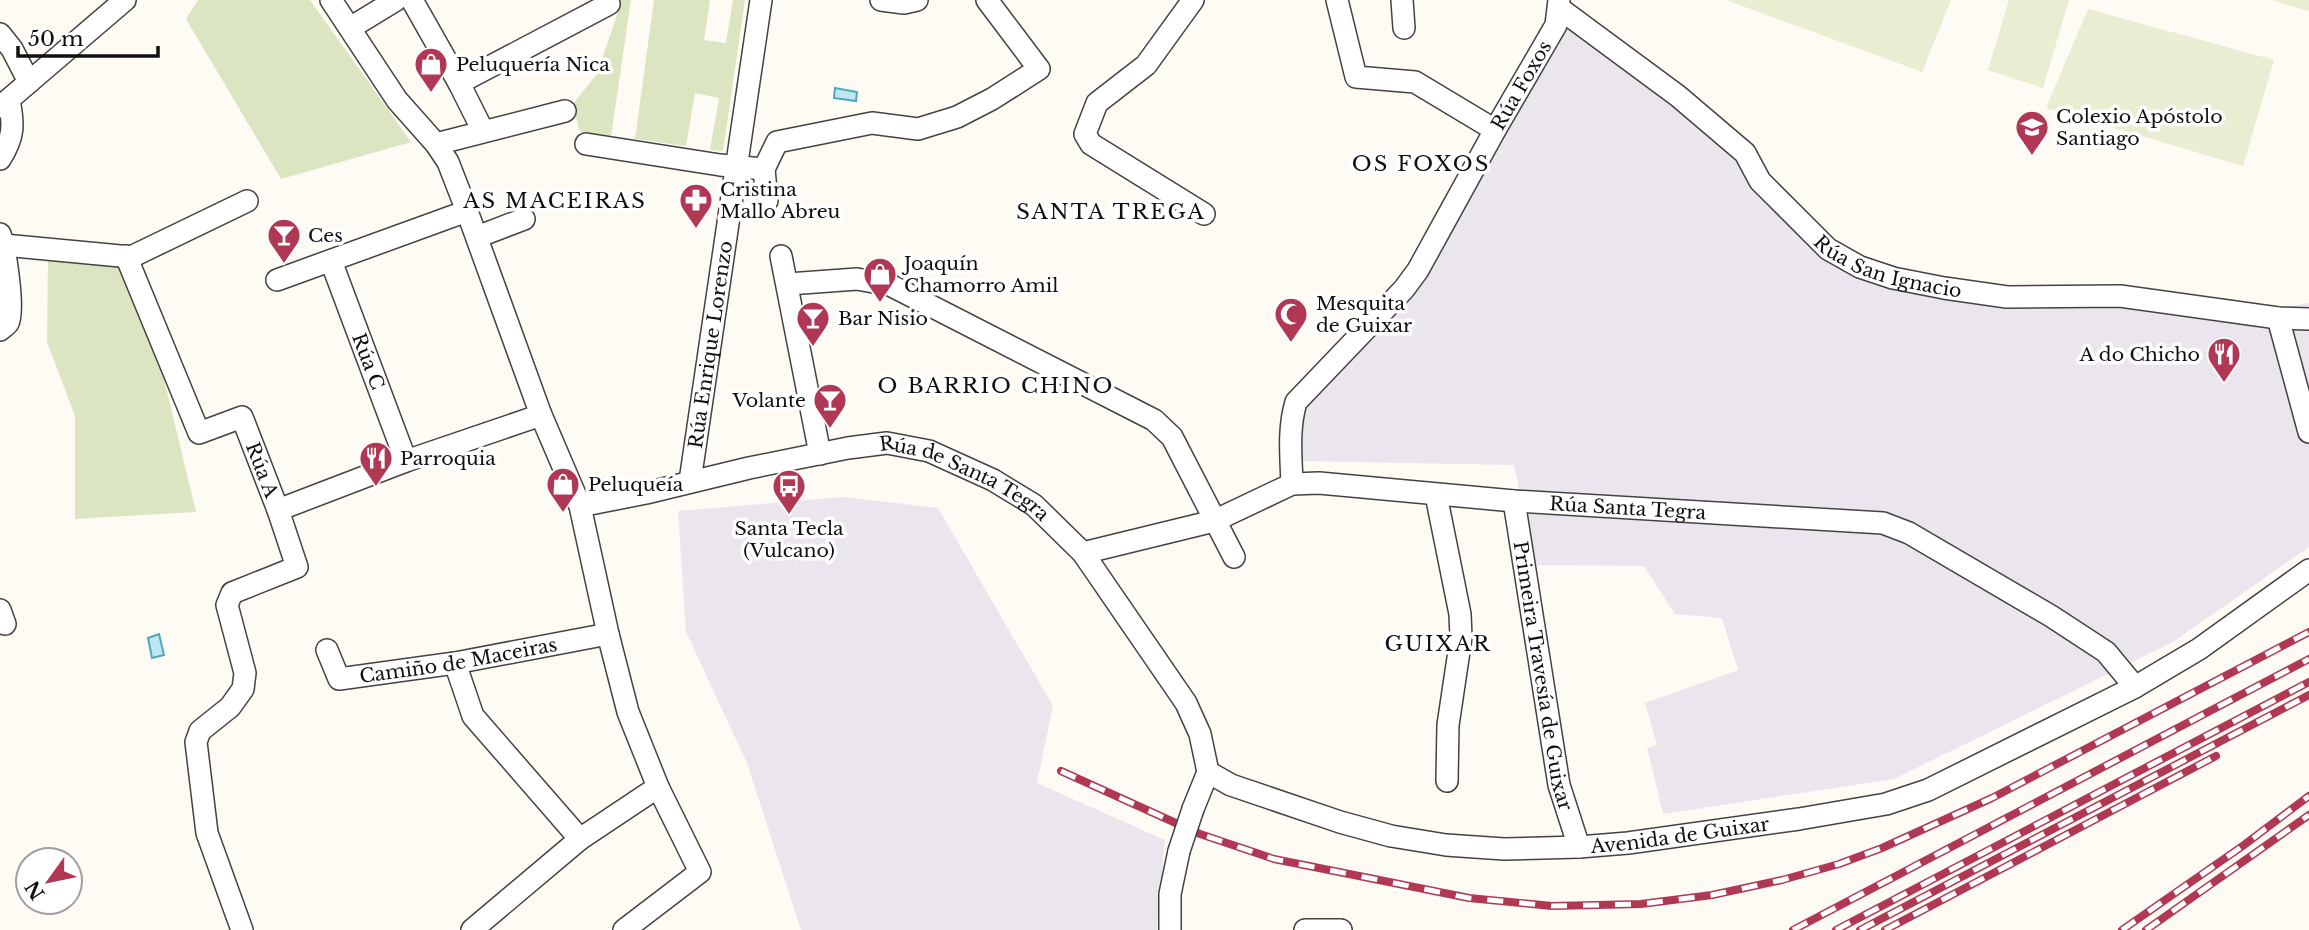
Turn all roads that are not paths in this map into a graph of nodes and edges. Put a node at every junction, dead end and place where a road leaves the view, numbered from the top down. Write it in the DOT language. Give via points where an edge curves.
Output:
graph roads {
  1 [pos="125,0"];
  2 [pos="331,0"];
  3 [pos="396,0"];
  4 [pos="412,0"];
  5 [pos="608,0"];
  6 [pos="761,0"];
  7 [pos="881,0"];
  8 [pos="917,0"];
  9 [pos="987,0"];
  10 [pos="1193,0"];
  11 [pos="1337,0"];
  12 [pos="1402,0"];
  13 [pos="1559,4"];
  14 [pos="350,28"];
  15 [pos="1404,28"];
  16 [pos="0,34"];
  17 [pos="29,82"];
  18 [pos="459,83"];
  19 [pos="4,103"];
  20 [pos="565,111"];
  21 [pos="1495,130"];
  22 [pos="483,131"];
  23 [pos="436,144"];
  24 [pos="586,144"];
  25 [pos="0,159"];
  26 [pos="735,167"];
  27 [pos="764,169"];
  28 [pos="247,201"];
  29 [pos="767,201"];
  30 [pos="467,211"];
  31 [pos="1204,214"];
  32 [pos="524,219"];
  33 [pos="477,237"];
  34 [pos="2,239"];
  35 [pos="126,256"];
  36 [pos="781,256"];
  37 [pos="331,261"];
  38 [pos="277,280"];
  39 [pos="788,284"];
  40 [pos="2278,318"];
  41 [pos="2309,319"];
  42 [pos="0,330"];
  43 [pos="541,415"];
  44 [pos="2309,432"];
  45 [pos="820,454"];
  46 [pos="406,461"];
  47 [pos="690,481"];
  48 [pos="1292,484"];
  49 [pos="1436,495"];
  50 [pos="1514,501"];
  51 [pos="580,506"];
  52 [pos="278,510"];
  53 [pos="1214,521"];
  54 [pos="1083,553"];
  55 [pos="1234,557"];
  56 [pos="2309,570"];
  57 [pos="608,634"];
  58 [pos="327,649"];
  59 [pos="455,663"];
  60 [pos="2135,687"];
  61 [pos="1208,772"];
  62 [pos="1447,780"];
  63 [pos="658,787"];
  64 [pos="580,839"];
  65 [pos="1579,848"];
  66 [pos="242,930"];
  67 [pos="472,930"];
  68 [pos="624,930"];
  69 [pos="1170,930"];
  70 [pos="1305,930"];
  71 [pos="1341,930"];
  1 -- 17 [label="street"];
  2 -- 14 [label="street"];
  3 -- 14 [label="street"];
  4 -- 18 [label="street"];
  5 -- 18 [label="street" via="609,4"];
  6 -- 26 [label="street, Rúa Enrique Lorenzo"];
  7 -- 8 [label="street"];
  9 -- 27 [label="street" via="1039,69 957,117 918,129 872,123 777,142"];
  10 -- 31 [label="street" via="1146,65 1097,103 1085,134 1091,144"];
  11 -- 21 [label="street" via="1356,77 1415,82"];
  12 -- 15 [label="street"];
  13 -- 21 [label="street, Rúa Foxos" via="1556,25"];
  13 -- 40 [label="street, Rúa San Ignacio" via="1736,145 1760,181 1828,249 1860,267 1931,286 2007,297 2120,296"];
  14 -- 23 [label="street" via="397,100"];
  16 -- 17 [label="street"];
  17 -- 19 [label="street"];
  18 -- 22 [label="street"];
  19 -- 25 [label="street" via="13,121"];
  20 -- 22 [label="street"];
  21 -- 48 [label="street, Rúa Foxos" via="1418,270 1296,402"];
  22 -- 23 [label="street"];
  23 -- 30 [label="street"];
  24 -- 26 [label="street"];
  26 -- 27 [label="street"];
  26 -- 47 [label="street, Rúa Enrique Lorenzo"];
  27 -- 29 [label="street"];
  28 -- 35 [label="street"];
  30 -- 33 [label="street"];
  30 -- 37 [label="street"];
  32 -- 33 [label="street"];
  33 -- 43 [label="street"];
  34 -- 35 [label="street"];
  34 -- 42 [label="street" via="12,312"];
  35 -- 52 [label="street, Rúa A" via="199,433 242,417"];
  36 -- 39 [label="street"];
  37 -- 38 [label="street"];
  37 -- 46 [label="street, Rúa C"];
  39 -- 45 [label="street"];
  39 -- 53 [label="street" via="857,278 890,285 1154,420 1172,437"];
  40 -- 41 [label="street, Rúa San Ignacio"];
  40 -- 44 [label="street"];
  43 -- 46 [label="street"];
  43 -- 51 [label="street"];
  45 -- 47 [label="street, Rúa de Santa Tegra"];
  45 -- 54 [label="street, Rúa de Santa Tegra" via="887,443 929,451 1034,505"];
  46 -- 52 [label="street"];
  47 -- 51 [label="street, Rúa de Santa Tegra"];
  48 -- 49 [label="street, Rúa Santa Tegra"];
  48 -- 53 [label="street, Rúa Santa Tegra"];
  49 -- 50 [label="street, Rúa Santa Tegra"];
  49 -- 62 [label="street" via="1461,638 1448,724"];
  50 -- 60 [label="street, Rúa Santa Tegra" via="1884,523 1909,533 2062,623 2106,652"];
  50 -- 65 [label="street, Primeira Travesía de Guixar" via="1559,785"];
  51 -- 57 [label="street"];
  52 -- 66 [label="street, Rúa A" via="297,567 232,593 227,605 245,673 243,689 230,707 200,731 196,742 207,832"];
  53 -- 54 [label="street, Rúa Santa Tegra"];
  53 -- 55 [label="street"];
  54 -- 61 [label="street, Rúa de Santa Tegra" via="1186,703 1200,734"];
  56 -- 60 [label="street, Avenida de Guixar" via="2199,649"];
  57 -- 59 [label="street, Camiño de Maceiras"];
  57 -- 63 [label="street" via="628,712"];
  58 -- 59 [label="street, Camiño de Maceiras" via="340,679"];
  59 -- 64 [label="street" via="473,716"];
  60 -- 65 [label="street, Avenida de Guixar" via="1906,799 1799,819"];
  61 -- 65 [label="street, Avenida de Guixar" via="1244,789 1391,836 1504,849"];
  61 -- 69 [label="street, bridge" via="1179,851 1170,894"];
  63 -- 64 [label="street"];
  63 -- 68 [label="street" via="700,872"];
  64 -- 67 [label="street"];
  70 -- 71 [label="street"];
}
